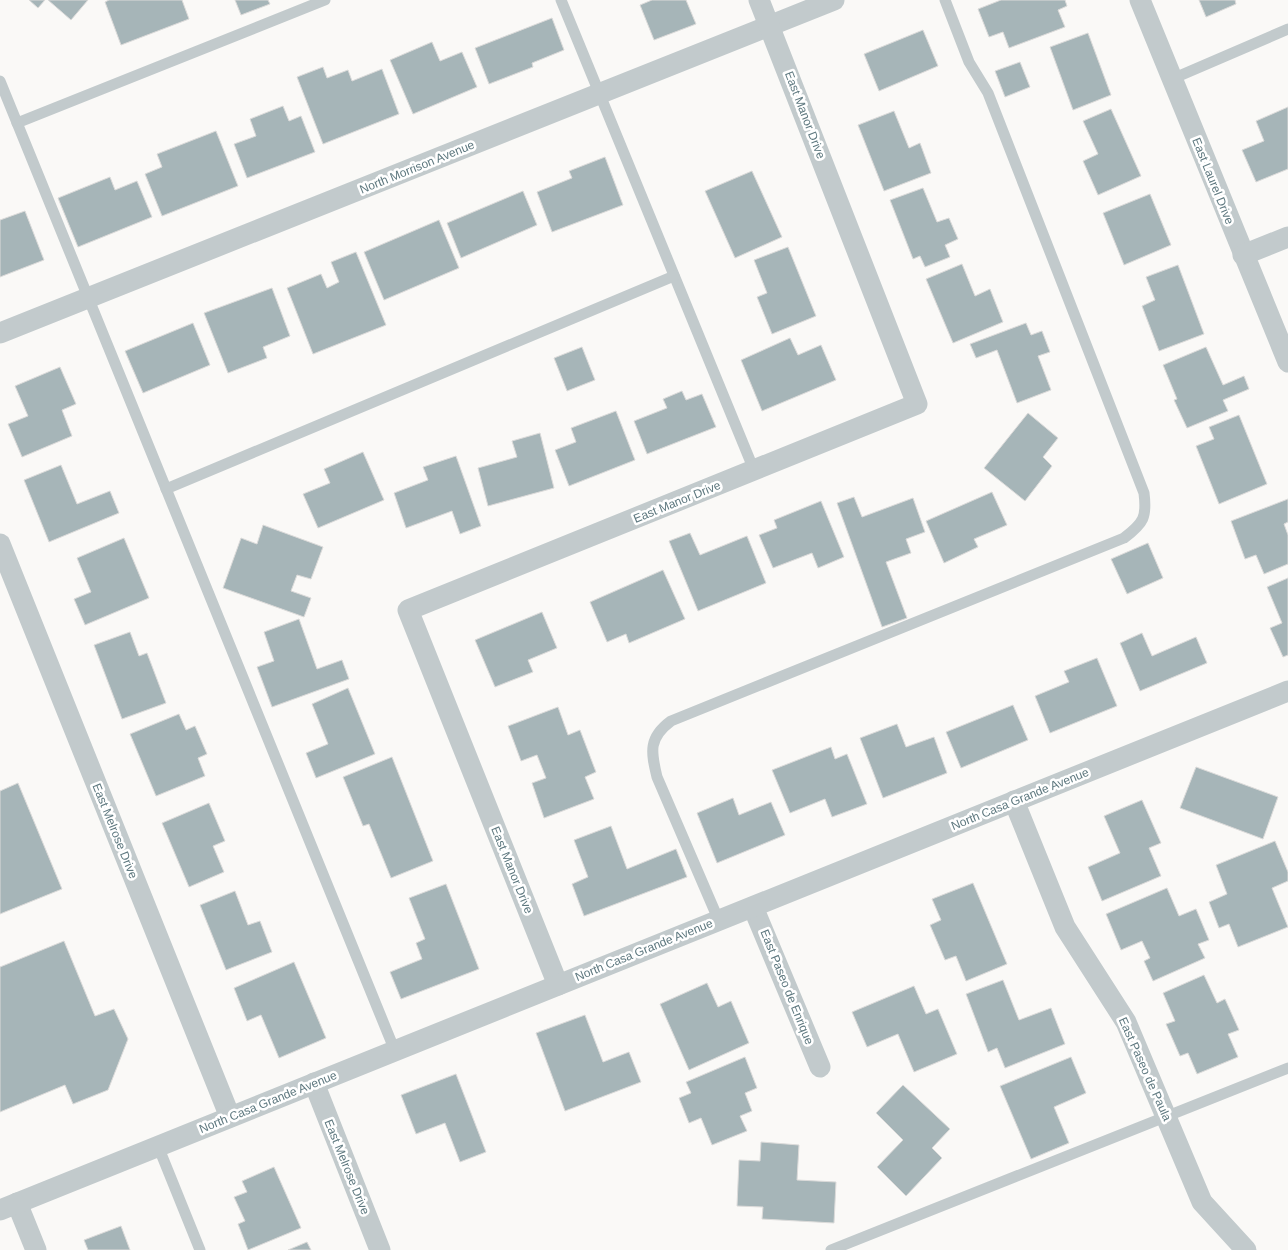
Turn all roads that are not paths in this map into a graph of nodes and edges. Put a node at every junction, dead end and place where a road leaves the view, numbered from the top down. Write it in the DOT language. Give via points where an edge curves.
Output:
graph roads {
  1 [pos="325,0"];
  2 [pos="561,0"];
  3 [pos="760,0"];
  4 [pos="834,0"];
  5 [pos="945,0"];
  6 [pos="1140,0"];
  7 [pos="770,26"];
  8 [pos="1288,29"];
  9 [pos="1172,79"];
  10 [pos="0,81"];
  11 [pos="599,94"];
  12 [pos="17,123"];
  13 [pos="1288,237"];
  14 [pos="1243,255"];
  15 [pos="674,276"];
  16 [pos="88,298"];
  17 [pos="0,333"];
  18 [pos="1288,362"];
  19 [pos="754,470"];
  20 [pos="166,489"];
  21 [pos="0,544"];
  22 [pos="1288,690"];
  23 [pos="1014,801"];
  24 [pos="753,906"];
  25 [pos="719,920"];
  26 [pos="558,985"];
  27 [pos="395,1051"];
  28 [pos="820,1067"];
  29 [pos="1288,1068"];
  30 [pos="314,1084"];
  31 [pos="230,1117"];
  32 [pos="1166,1117"];
  33 [pos="158,1146"];
  34 [pos="8,1206"];
  35 [pos="36,1250"];
  36 [pos="200,1250"];
  37 [pos="380,1250"];
  38 [pos="831,1250"];
  39 [pos="1246,1250"];
  1 -- 12 [label="lane"];
  2 -- 11 [label="lane"];
  3 -- 7 [label="street, East Manor Drive"];
  4 -- 7 [label="street, North Morrison Avenue"];
  5 -- 25 [label="lane" via="969,62 988,93 1144,492 1146,511 1140,526 1124,538 671,721 659,729 653,742 658,777"];
  6 -- 9 [label="street, East Laurel Drive"];
  7 -- 11 [label="street, North Morrison Avenue"];
  7 -- 19 [label="street, East Manor Drive" via="918,404"];
  8 -- 9 [label="lane"];
  9 -- 14 [label="street, East Laurel Drive"];
  10 -- 12 [label="lane"];
  11 -- 15 [label="lane"];
  11 -- 16 [label="street, North Morrison Avenue"];
  12 -- 16 [label="lane"];
  13 -- 14 [label="street"];
  14 -- 18 [label="street, East Laurel Drive"];
  15 -- 19 [label="lane"];
  15 -- 20 [label="lane"];
  16 -- 17 [label="street, North Morrison Avenue"];
  16 -- 20 [label="lane"];
  19 -- 26 [label="street, East Manor Drive" via="408,610"];
  20 -- 27 [label="lane"];
  21 -- 31 [label="street, East Melrose Drive"];
  22 -- 23 [label="street, North Casa Grande Avenue"];
  23 -- 24 [label="street, North Casa Grande Avenue"];
  23 -- 32 [label="street, East Paseo de Paula" via="1065,927 1126,1022"];
  24 -- 25 [label="street, North Casa Grande Avenue"];
  24 -- 28 [label="street, East Paseo de Enrique"];
  25 -- 26 [label="street, North Casa Grande Avenue"];
  26 -- 27 [label="street, North Casa Grande Avenue"];
  27 -- 30 [label="street, North Casa Grande Avenue"];
  29 -- 32 [label="lane"];
  30 -- 31 [label="street, North Casa Grande Avenue"];
  30 -- 37 [label="street, East Melrose Drive"];
  31 -- 33 [label="street, North Casa Grande Avenue"];
  32 -- 38 [label="lane"];
  32 -- 39 [label="street, East Paseo de Paula" via="1202,1202"];
  33 -- 34 [label="street, North Casa Grande Avenue"];
  33 -- 36 [label="lane"];
  34 -- 35 [label="street"];
}
